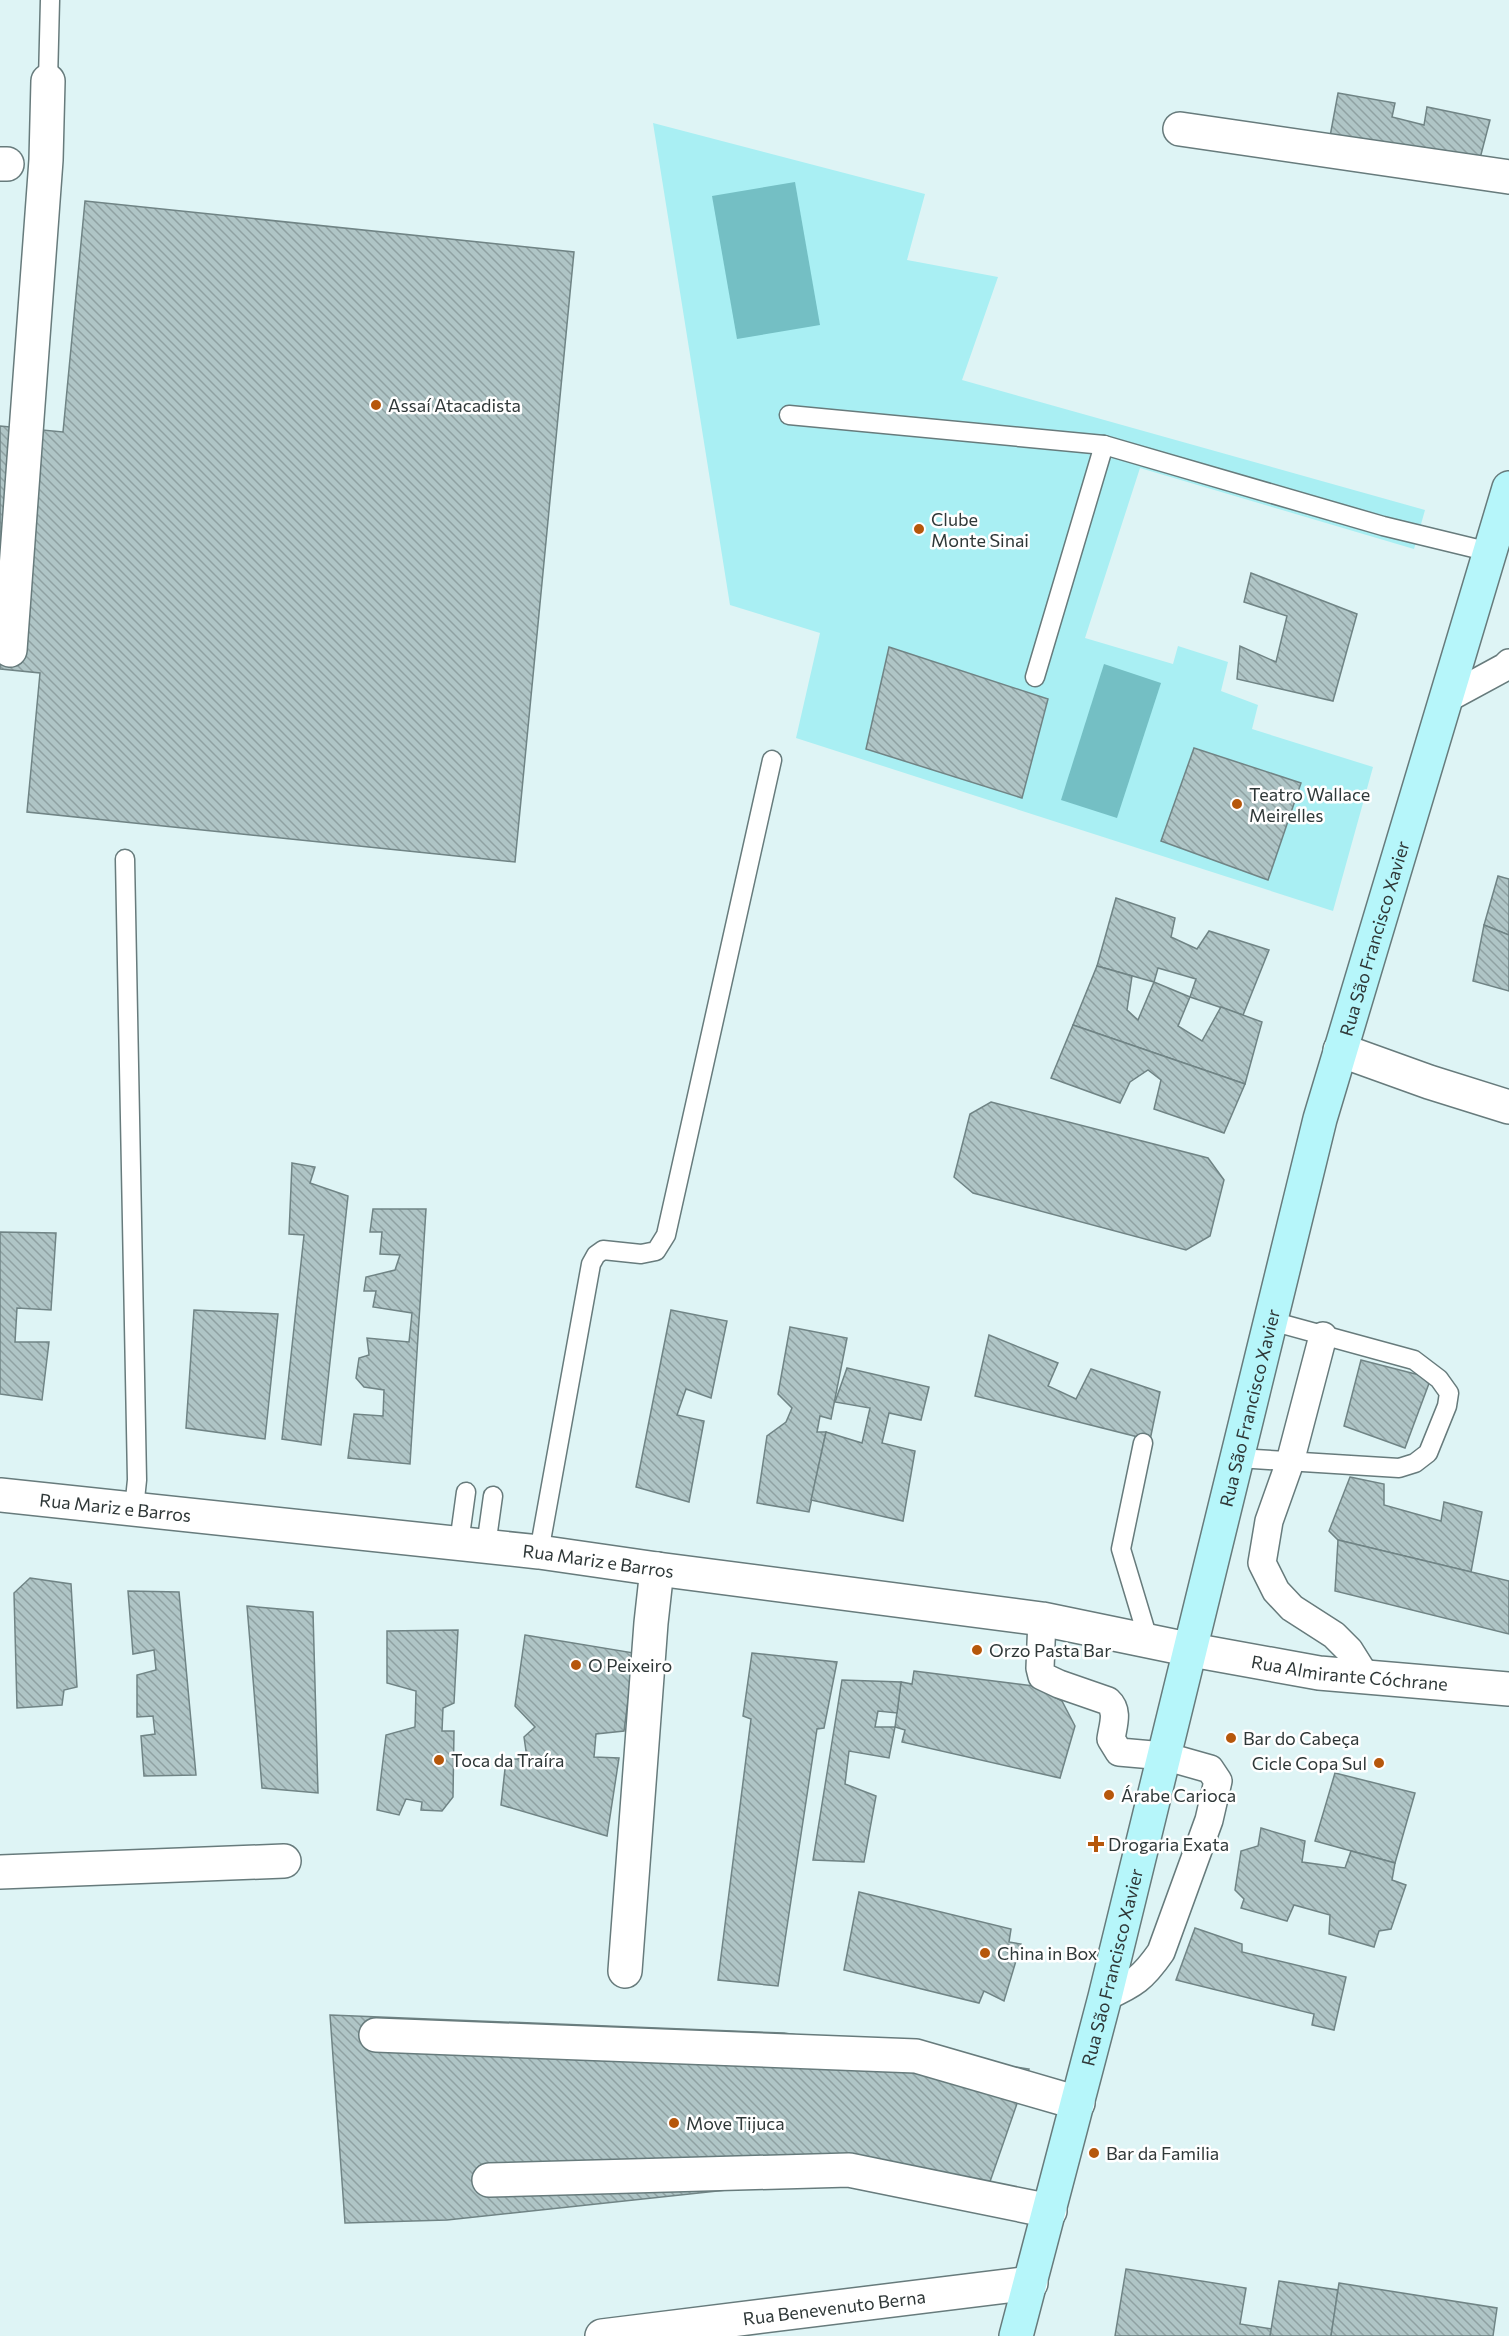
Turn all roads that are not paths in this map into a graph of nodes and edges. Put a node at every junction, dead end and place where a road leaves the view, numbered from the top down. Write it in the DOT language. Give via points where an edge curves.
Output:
graph roads {
  1 [pos="50,0"];
  2 [pos="48,81"];
  3 [pos="1180,129"];
  4 [pos="1509,177"];
  5 [pos="789,415"];
  6 [pos="1104,445"];
  7 [pos="1509,488"];
  8 [pos="1490,552"];
  9 [pos="10,650"];
  10 [pos="1509,663"];
  11 [pos="1035,678"];
  12 [pos="1448,698"];
  13 [pos="772,759"];
  14 [pos="125,859"];
  15 [pos="1341,1050"];
  16 [pos="1509,1107"];
  17 [pos="1271,1321"];
  18 [pos="1323,1336"];
  19 [pos="1143,1443"];
  20 [pos="1238,1458"];
  21 [pos="1290,1462"];
  22 [pos="466,1492"];
  23 [pos="0,1495"];
  24 [pos="493,1496"];
  25 [pos="134,1509"];
  26 [pos="473,1544"];
  27 [pos="539,1552"];
  28 [pos="657,1569"];
  29 [pos="1042,1619"];
  30 [pos="1149,1642"];
  31 [pos="1192,1650"];
  32 [pos="1366,1677"];
  33 [pos="1509,1689"];
  34 [pos="1164,1756"];
  35 [pos="284,1861"];
  36 [pos="0,1872"];
  37 [pos="626,1971"];
  38 [pos="1105,1998"];
  39 [pos="376,2035"];
  40 [pos="1078,2103"];
  41 [pos="489,2180"];
  42 [pos="1050,2211"];
  43 [pos="1031,2283"];
  44 [pos="602,2336"];
  45 [pos="1016,2336"];
  1 -- 2 [label="lane"];
  2 -- 9 [label="street" via="46,160"];
  3 -- 4 [label="street"];
  5 -- 6 [label="lane"];
  6 -- 8 [label="lane" via="1383,526"];
  6 -- 11 [label="lane"];
  7 -- 8 [label="main road, Rua São Francisco Xavier"];
  8 -- 12 [label="main road, Rua São Francisco Xavier"];
  10 -- 12 [label="street"];
  12 -- 15 [label="main road, Rua São Francisco Xavier"];
  13 -- 27 [label="lane" via="666,1235 656,1251 641,1254 603,1250 591,1264"];
  14 -- 25 [label="lane" via="137,1480"];
  15 -- 16 [label="street"];
  15 -- 17 [label="main road, Rua São Francisco Xavier" via="1320,1119"];
  17 -- 18 [label="lane"];
  17 -- 20 [label="main road, Rua São Francisco Xavier"];
  18 -- 21 [label="street"];
  18 -- 21 [label="lane" via="1414,1360 1439,1379 1449,1393 1447,1407 1428,1453 1415,1463 1399,1468"];
  19 -- 30 [label="lane" via="1121,1549"];
  20 -- 21 [label="lane"];
  20 -- 31 [label="main road, Rua São Francisco Xavier"];
  21 -- 32 [label="street" via="1269,1521 1262,1563 1276,1591 1292,1608 1334,1635"];
  22 -- 26 [label="lane"];
  23 -- 25 [label="street, Rua Mariz e Barros"];
  24 -- 26 [label="lane"];
  25 -- 26 [label="street, Rua Mariz e Barros"];
  26 -- 27 [label="street, Rua Mariz e Barros"];
  27 -- 28 [label="street, Rua Mariz e Barros"];
  28 -- 29 [label="street, Rua Mariz e Barros"];
  28 -- 37 [label="street"];
  29 -- 30 [label="street, Rua Mariz e Barros"];
  29 -- 34 [label="street" via="1042,1676 1114,1706 1111,1739 1119,1752"];
  30 -- 31 [label="street, Rua Mariz e Barros"];
  31 -- 32 [label="street, Rua Almirante Cóchrane" via="1319,1673"];
  31 -- 34 [label="main road, Rua São Francisco Xavier"];
  32 -- 33 [label="street, Rua Almirante Cóchrane"];
  34 -- 38 [label="main road, Rua São Francisco Xavier"];
  34 -- 38 [label="street" via="1210,1770 1218,1780 1217,1792 1161,1952 1132,1985"];
  35 -- 36 [label="street"];
  38 -- 40 [label="main road, Rua São Francisco Xavier"];
  39 -- 40 [label="street" via="916,2056"];
  40 -- 42 [label="main road, Rua São Francisco Xavier"];
  41 -- 42 [label="street" via="849,2170"];
  42 -- 43 [label="main road, Rua São Francisco Xavier"];
  43 -- 44 [label="street, Rua Benevenuto Berna"];
  43 -- 45 [label="main road, Rua São Francisco Xavier"];
}
